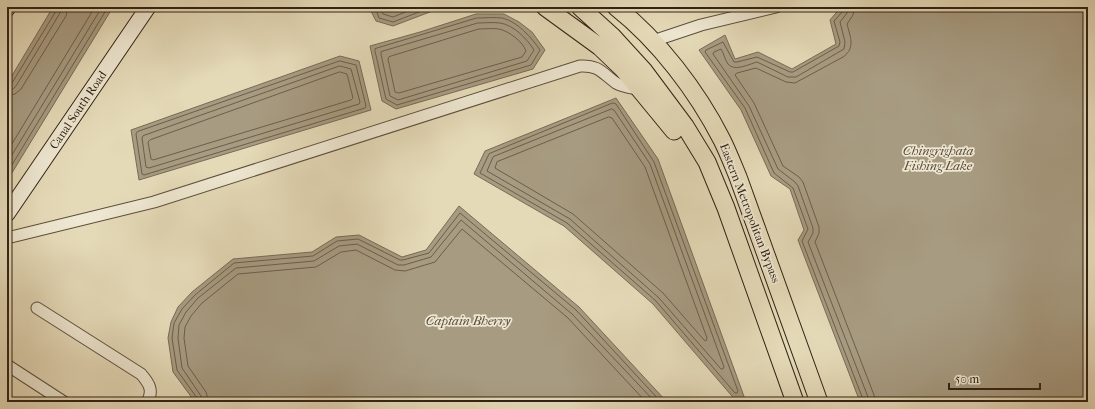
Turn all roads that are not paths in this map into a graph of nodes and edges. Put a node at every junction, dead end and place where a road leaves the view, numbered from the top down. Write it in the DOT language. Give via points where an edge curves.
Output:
graph roads {
  1 [pos="148,7"];
  2 [pos="545,7"];
  3 [pos="580,7"];
  4 [pos="616,7"];
  5 [pos="776,7"];
  6 [pos="650,38"];
  7 [pos="628,64"];
  8 [pos="641,91"];
  9 [pos="717,185"];
  10 [pos="7,214"];
  11 [pos="7,237"];
  12 [pos="38,308"];
  13 [pos="7,365"];
  14 [pos="150,401"];
  15 [pos="64,402"];
  16 [pos="795,402"];
  17 [pos="819,402"];
  1 -- 10 [label="street, Canal South Road"];
  2 -- 7 [label="main road"];
  3 -- 7 [label="main road, Eastern Metropolitan Bypass" via="612,36"];
  4 -- 6 [label="main road, Eastern Metropolitan Bypass"];
  5 -- 6 [label="street"];
  6 -- 17 [label="main road, Eastern Metropolitan Bypass" via="688,85 722,140 738,177"];
  7 -- 8 [label="main road, Eastern Metropolitan Bypass"];
  7 -- 9 [label="main road, Eastern Metropolitan Bypass" via="644,71 685,126 707,162"];
  8 -- 9 [label="main road, Eastern Metropolitan Bypass" via="680,138 693,161"];
  8 -- 11 [label="street" via="617,83 590,66 580,66 154,202"];
  9 -- 16 [label="main road, Eastern Metropolitan Bypass"];
  12 -- 14 [label="street" via="141,374 149,383"];
  13 -- 15 [label="street"];
}
